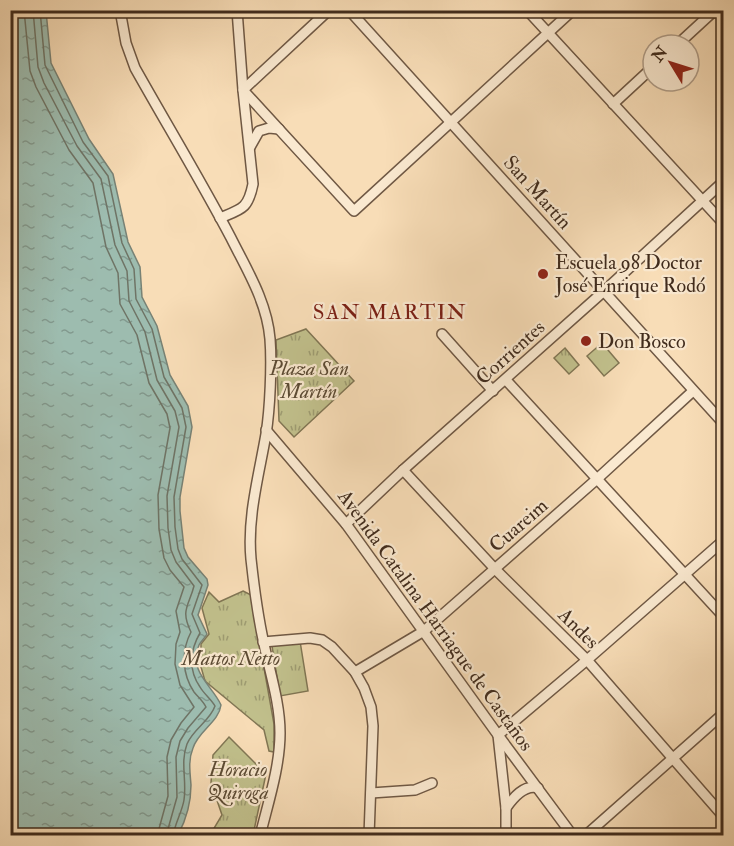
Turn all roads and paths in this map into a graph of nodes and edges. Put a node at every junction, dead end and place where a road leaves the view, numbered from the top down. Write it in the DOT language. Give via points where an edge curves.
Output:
graph roads {
  1 [pos="120,10"];
  2 [pos="237,10"];
  3 [pos="329,10"];
  4 [pos="349,10"];
  5 [pos="526,10"];
  6 [pos="573,10"];
  7 [pos="715,10"];
  8 [pos="547,33"];
  9 [pos="690,33"];
  10 [pos="641,78"];
  11 [pos="243,90"];
  12 [pos="614,104"];
  13 [pos="452,122"];
  14 [pos="279,129"];
  15 [pos="249,149"];
  16 [pos="723,181"];
  17 [pos="702,200"];
  18 [pos="220,218"];
  19 [pos="723,224"];
  20 [pos="603,292"];
  21 [pos="442,334"];
  22 [pos="506,380"];
  23 [pos="493,391"];
  24 [pos="693,391"];
  25 [pos="723,424"];
  26 [pos="267,430"];
  27 [pos="403,470"];
  28 [pos="597,479"];
  29 [pos="346,524"];
  30 [pos="723,540"];
  31 [pos="495,569"];
  32 [pos="685,575"];
  33 [pos="723,617"];
  34 [pos="424,632"];
  35 [pos="263,642"];
  36 [pos="587,660"];
  37 [pos="355,672"];
  38 [pos="723,713"];
  39 [pos="498,735"];
  40 [pos="674,758"];
  41 [pos="432,783"];
  42 [pos="538,788"];
  43 [pos="371,793"];
  44 [pos="506,808"];
  45 [pos="723,817"];
  46 [pos="260,836"];
  47 [pos="369,836"];
  48 [pos="506,836"];
  49 [pos="573,836"];
  50 [pos="585,836"];
  1 -- 18 [label="street" via="135,68"];
  2 -- 11 [label="street"];
  3 -- 11 [label="street"];
  4 -- 13 [label="street, San Martín"];
  5 -- 8 [label="street"];
  6 -- 8 [label="street"];
  7 -- 9 [label="street"];
  8 -- 12 [label="street"];
  8 -- 13 [label="street"];
  10 -- 12 [label="street"];
  11 -- 14 [label="street"];
  11 -- 15 [label="street"];
  12 -- 17 [label="street"];
  13 -- 14 [label="street" via="354,211"];
  13 -- 20 [label="street, San Martín"];
  14 -- 15 [label="street" via="259,131"];
  15 -- 18 [label="street" via="253,184 250,199 242,209"];
  16 -- 17 [label="street, Corrientes"];
  17 -- 19 [label="street"];
  17 -- 20 [label="street, Corrientes"];
  18 -- 26 [label="street" via="266,315 270,338"];
  20 -- 22 [label="street, Corrientes"];
  20 -- 24 [label="street, San Martín"];
  21 -- 23 [label="street"];
  22 -- 23 [label="street, Corrientes"];
  22 -- 28 [label="street"];
  23 -- 27 [label="street, Corrientes"];
  24 -- 25 [label="street, San Martín"];
  24 -- 28 [label="street, Cuareim"];
  26 -- 29 [label="street, Avenida Catalina Harriague de Castaños"];
  26 -- 35 [label="street" via="250,533"];
  27 -- 29 [label="street, Corrientes"];
  27 -- 31 [label="street, Andes"];
  28 -- 31 [label="street, Cuareim"];
  28 -- 32 [label="street"];
  29 -- 34 [label="street, Avenida Catalina Harriague de Castaños"];
  30 -- 32 [label="street"];
  31 -- 34 [label="street, Cuareim"];
  31 -- 36 [label="street, Andes"];
  32 -- 33 [label="street"];
  32 -- 36 [label="street"];
  34 -- 37 [label="street, Cuareim"];
  34 -- 39 [label="street, Avenida Catalina Harriague de Castaños"];
  35 -- 37 [label="street" via="322,640"];
  35 -- 46 [label="street" via="280,733"];
  36 -- 39 [label="street"];
  36 -- 40 [label="street, Andes"];
  37 -- 43 [label="street" via="371,707"];
  38 -- 40 [label="street"];
  39 -- 42 [label="street, Avenida Catalina Harriague de Castaños"];
  39 -- 44 [label="street"];
  40 -- 45 [label="street, Andes"];
  40 -- 50 [label="street"];
  41 -- 43 [label="street" via="415,790"];
  42 -- 44 [label="street" via="524,790"];
  42 -- 49 [label="street, Avenida Catalina Harriague de Castaños"];
  43 -- 47 [label="street"];
  44 -- 48 [label="street"];
}
